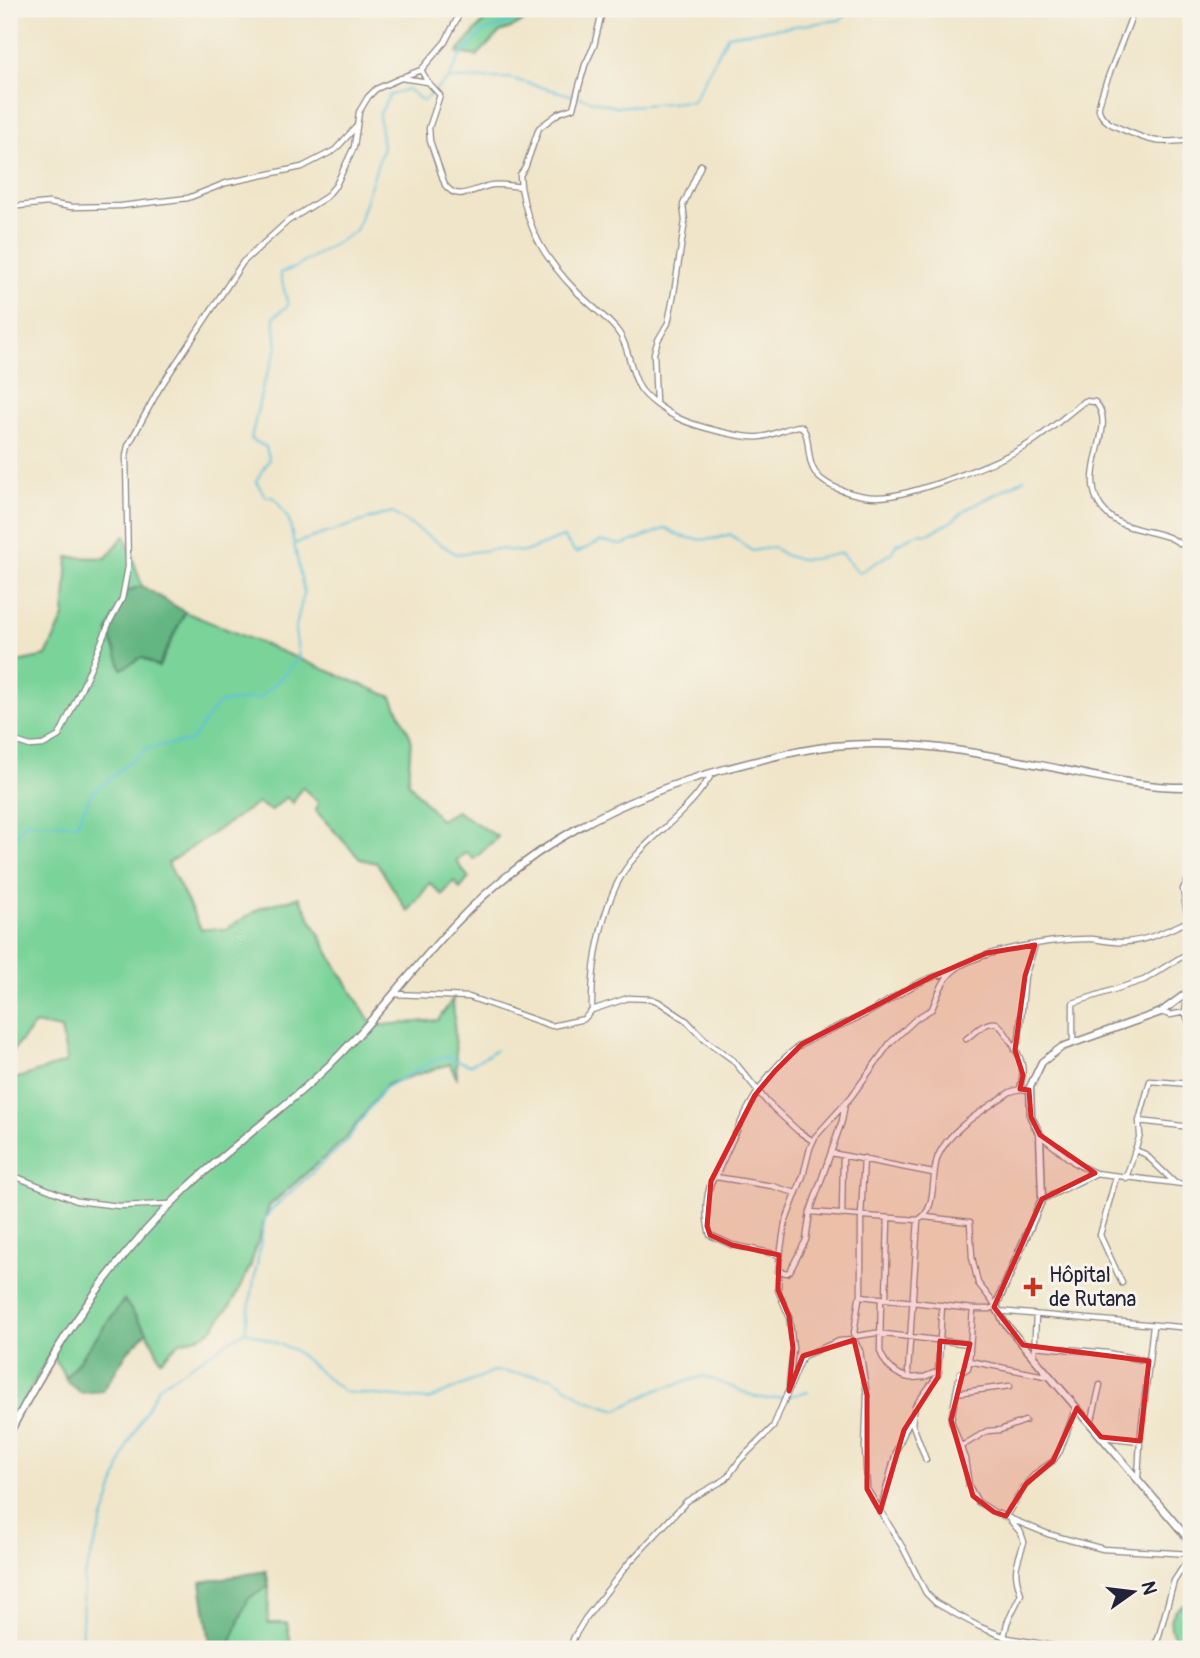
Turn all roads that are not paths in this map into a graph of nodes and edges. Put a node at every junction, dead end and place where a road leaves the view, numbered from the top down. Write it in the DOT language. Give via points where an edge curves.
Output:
graph roads {
  1 [pos="462,9"];
  2 [pos="606,9"];
  3 [pos="1133,9"];
  4 [pos="421,70"];
  5 [pos="401,78"];
  6 [pos="428,82"];
  7 [pos="355,127"];
  8 [pos="1191,140"];
  9 [pos="701,165"];
  10 [pos="521,187"];
  11 [pos="9,206"];
  12 [pos="656,402"];
  13 [pos="1191,551"];
  14 [pos="9,739"];
  15 [pos="713,772"];
  16 [pos="1191,787"];
  17 [pos="1191,874"];
  18 [pos="1190,921"];
  19 [pos="1035,945"];
  20 [pos="1190,952"];
  21 [pos="1191,960"];
  22 [pos="950,973"];
  23 [pos="1190,992"];
  24 [pos="394,994"];
  25 [pos="592,1010"];
  26 [pos="1161,1012"];
  27 [pos="1188,1012"];
  28 [pos="1191,1028"];
  29 [pos="966,1039"];
  30 [pos="1073,1042"];
  31 [pos="1015,1050"];
  32 [pos="1191,1084"];
  33 [pos="1020,1089"];
  34 [pos="1029,1090"];
  35 [pos="758,1092"];
  36 [pos="845,1103"];
  37 [pos="1139,1121"];
  38 [pos="1191,1127"];
  39 [pos="1040,1135"];
  40 [pos="813,1141"];
  41 [pos="1135,1150"];
  42 [pos="831,1153"];
  43 [pos="843,1156"];
  44 [pos="864,1158"];
  45 [pos="933,1173"];
  46 [pos="9,1174"];
  47 [pos="1095,1174"];
  48 [pos="715,1177"];
  49 [pos="1116,1177"];
  50 [pos="1126,1178"];
  51 [pos="1174,1182"];
  52 [pos="1191,1185"];
  53 [pos="796,1193"];
  54 [pos="1042,1199"];
  55 [pos="172,1204"];
  56 [pos="810,1212"];
  57 [pos="842,1215"];
  58 [pos="860,1216"];
  59 [pos="920,1218"];
  60 [pos="888,1219"];
  61 [pos="780,1255"];
  62 [pos="778,1271"];
  63 [pos="1122,1283"];
  64 [pos="861,1296"];
  65 [pos="883,1298"];
  66 [pos="912,1302"];
  67 [pos="942,1305"];
  68 [pos="973,1309"];
  69 [pos="996,1309"];
  70 [pos="1036,1315"];
  71 [pos="1153,1326"];
  72 [pos="1191,1328"];
  73 [pos="881,1333"];
  74 [pos="910,1337"];
  75 [pos="940,1340"];
  76 [pos="971,1344"];
  77 [pos="1034,1346"];
  78 [pos="1034,1357"];
  79 [pos="1149,1361"];
  80 [pos="969,1362"];
  81 [pos="939,1371"];
  82 [pos="1051,1377"];
  83 [pos="910,1378"];
  84 [pos="1100,1385"];
  85 [pos="1010,1386"];
  86 [pos="789,1391"];
  87 [pos="956,1393"];
  88 [pos="1076,1407"];
  89 [pos="912,1415"];
  90 [pos="1025,1421"];
  91 [pos="1091,1424"];
  92 [pos="9,1434"];
  93 [pos="1101,1437"];
  94 [pos="1140,1441"];
  95 [pos="960,1447"];
  96 [pos="926,1460"];
  97 [pos="1138,1479"];
  98 [pos="880,1512"];
  99 [pos="1006,1516"];
  100 [pos="1191,1542"];
  101 [pos="1191,1555"];
  102 [pos="1004,1637"];
  103 [pos="570,1649"];
  104 [pos="1070,1649"];
  105 [pos="1151,1649"];
  1 -- 4 [label="street" via="445,42"];
  2 -- 10 [label="street" via="573,108 539,128 520,175"];
  3 -- 8 [label="street" via="1100,95 1099,110 1106,121 1155,143"];
  4 -- 5 [label="street"];
  4 -- 6 [label="street"];
  5 -- 6 [label="street"];
  5 -- 7 [label="street" via="368,97"];
  6 -- 10 [label="street" via="440,98 429,128 430,141 449,191 462,195 489,185"];
  7 -- 11 [label="street" via="335,150 302,167 232,181 188,198 121,206"];
  7 -- 14 [label="street" via="354,146 336,185 243,262 159,389 126,456 128,567 122,599 58,736 30,746"];
  9 -- 12 [label="street" via="683,205 685,221 674,293 668,323 654,353"];
  10 -- 12 [label="street" via="529,225 541,249 617,330 640,388"];
  12 -- 13 [label="street" via="687,422 758,438 801,426 811,464 822,480 877,497 930,485 1005,456 1050,430 1085,401 1095,402 1102,422 1092,478 1099,503 1114,520 1170,538"];
  15 -- 16 [label="main road" via="816,748 881,744 976,752 1146,785"];
  15 -- 24 [label="main road" via="630,800 535,854 454,925"];
  15 -- 25 [label="street" via="691,803 634,858 622,877 605,916 591,979"];
  17 -- 18 [label="street" via="1183,889"];
  18 -- 19 [label="street" via="1125,942 1090,939"];
  19 -- 22 [label="street" via="987,953"];
  19 -- 31 [label="street" via="1025,976"];
  20 -- 21 [label="street"];
  20 -- 30 [label="street" via="1144,981 1073,1003"];
  22 -- 35 [label="street" via="931,977 802,1044"];
  22 -- 36 [label="street" via="932,1009 890,1043"];
  23 -- 26 [label="main road"];
  23 -- 27 [label="street"];
  24 -- 25 [label="street" via="468,997 552,1026 584,1019"];
  24 -- 55 [label="main road" via="320,1074"];
  25 -- 35 [label="street" via="628,998 659,1002 733,1060"];
  26 -- 27 [label="street"];
  26 -- 30 [label="main road"];
  27 -- 28 [label="street"];
  29 -- 31 [label="street" via="994,1023 1000,1025"];
  30 -- 34 [label="main road" via="1042,1062"];
  31 -- 33 [label="street" via="1021,1059"];
  32 -- 37 [label="street" via="1150,1081"];
  33 -- 34 [label="street"];
  33 -- 45 [label="street" via="947,1140"];
  34 -- 39 [label="main road" via="1031,1117"];
  35 -- 40 [label="street"];
  35 -- 48 [label="street"];
  36 -- 40 [label="street"];
  36 -- 42 [label="street"];
  37 -- 38 [label="street"];
  37 -- 41 [label="street"];
  39 -- 47 [label="street"];
  39 -- 54 [label="main road"];
  40 -- 53 [label="street"];
  41 -- 50 [label="street"];
  41 -- 51 [label="street"];
  42 -- 43 [label="street"];
  42 -- 56 [label="street"];
  43 -- 44 [label="street"];
  43 -- 57 [label="street"];
  44 -- 45 [label="street"];
  44 -- 58 [label="street"];
  45 -- 59 [label="street" via="930,1208"];
  46 -- 55 [label="street" via="78,1201 119,1206"];
  47 -- 49 [label="street"];
  47 -- 54 [label="street"];
  48 -- 53 [label="street"];
  48 -- 61 [label="street" via="708,1196 710,1235 732,1245"];
  49 -- 50 [label="street"];
  49 -- 63 [label="street" via="1100,1235"];
  50 -- 51 [label="street"];
  51 -- 52 [label="street"];
  53 -- 61 [label="street"];
  54 -- 69 [label="main road"];
  55 -- 92 [label="main road" via="92,1296 57,1346"];
  56 -- 57 [label="street"];
  56 -- 62 [label="street" via="806,1240 790,1271"];
  57 -- 58 [label="street"];
  58 -- 60 [label="street"];
  58 -- 64 [label="street"];
  59 -- 60 [label="street"];
  59 -- 66 [label="street"];
  59 -- 69 [label="street" via="970,1222 978,1283"];
  60 -- 65 [label="street"];
  61 -- 62 [label="street"];
  62 -- 86 [label="street" via="778,1290 789,1316 793,1348"];
  64 -- 65 [label="street"];
  64 -- 73 [label="street" via="854,1333"];
  65 -- 66 [label="street"];
  65 -- 73 [label="street"];
  66 -- 67 [label="street"];
  66 -- 74 [label="street"];
  67 -- 68 [label="street"];
  67 -- 75 [label="street"];
  68 -- 69 [label="street"];
  68 -- 76 [label="street"];
  69 -- 70 [label="street"];
  69 -- 78 [label="main road"];
  70 -- 71 [label="street"];
  70 -- 77 [label="street"];
  71 -- 72 [label="street"];
  71 -- 79 [label="street"];
  73 -- 74 [label="street"];
  73 -- 83 [label="street" via="882,1357 893,1372"];
  74 -- 75 [label="street"];
  74 -- 83 [label="street"];
  75 -- 76 [label="street"];
  75 -- 81 [label="street"];
  76 -- 80 [label="street"];
  77 -- 78 [label="street"];
  77 -- 79 [label="street"];
  78 -- 82 [label="main road"];
  79 -- 94 [label="street"];
  80 -- 82 [label="street"];
  80 -- 87 [label="street" via="960,1373"];
  81 -- 83 [label="street"];
  81 -- 89 [label="street"];
  82 -- 88 [label="main road"];
  84 -- 91 [label="street"];
  85 -- 87 [label="street"];
  86 -- 98 [label="street" via="803,1356 839,1341 854,1340 867,1395 867,1489"];
  86 -- 103 [label="street" via="773,1427 726,1479 687,1501 628,1564 585,1619"];
  87 -- 95 [label="street" via="951,1420"];
  88 -- 91 [label="main road"];
  88 -- 99 [label="street" via="1060,1451 1035,1473"];
  89 -- 96 [label="street" via="912,1428"];
  89 -- 98 [label="street" via="897,1449"];
  90 -- 95 [label="street" via="987,1431"];
  91 -- 93 [label="main road"];
  93 -- 94 [label="street"];
  93 -- 97 [label="main road"];
  94 -- 97 [label="street"];
  95 -- 99 [label="street" via="973,1496"];
  97 -- 100 [label="main road"];
  98 -- 102 [label="street" via="936,1603"];
  99 -- 101 [label="street" via="1048,1534 1103,1549"];
  99 -- 102 [label="street" via="1024,1542 1015,1563 1021,1594"];
  101 -- 105 [label="street" via="1174,1581"];
  102 -- 104 [label="street"];
}
